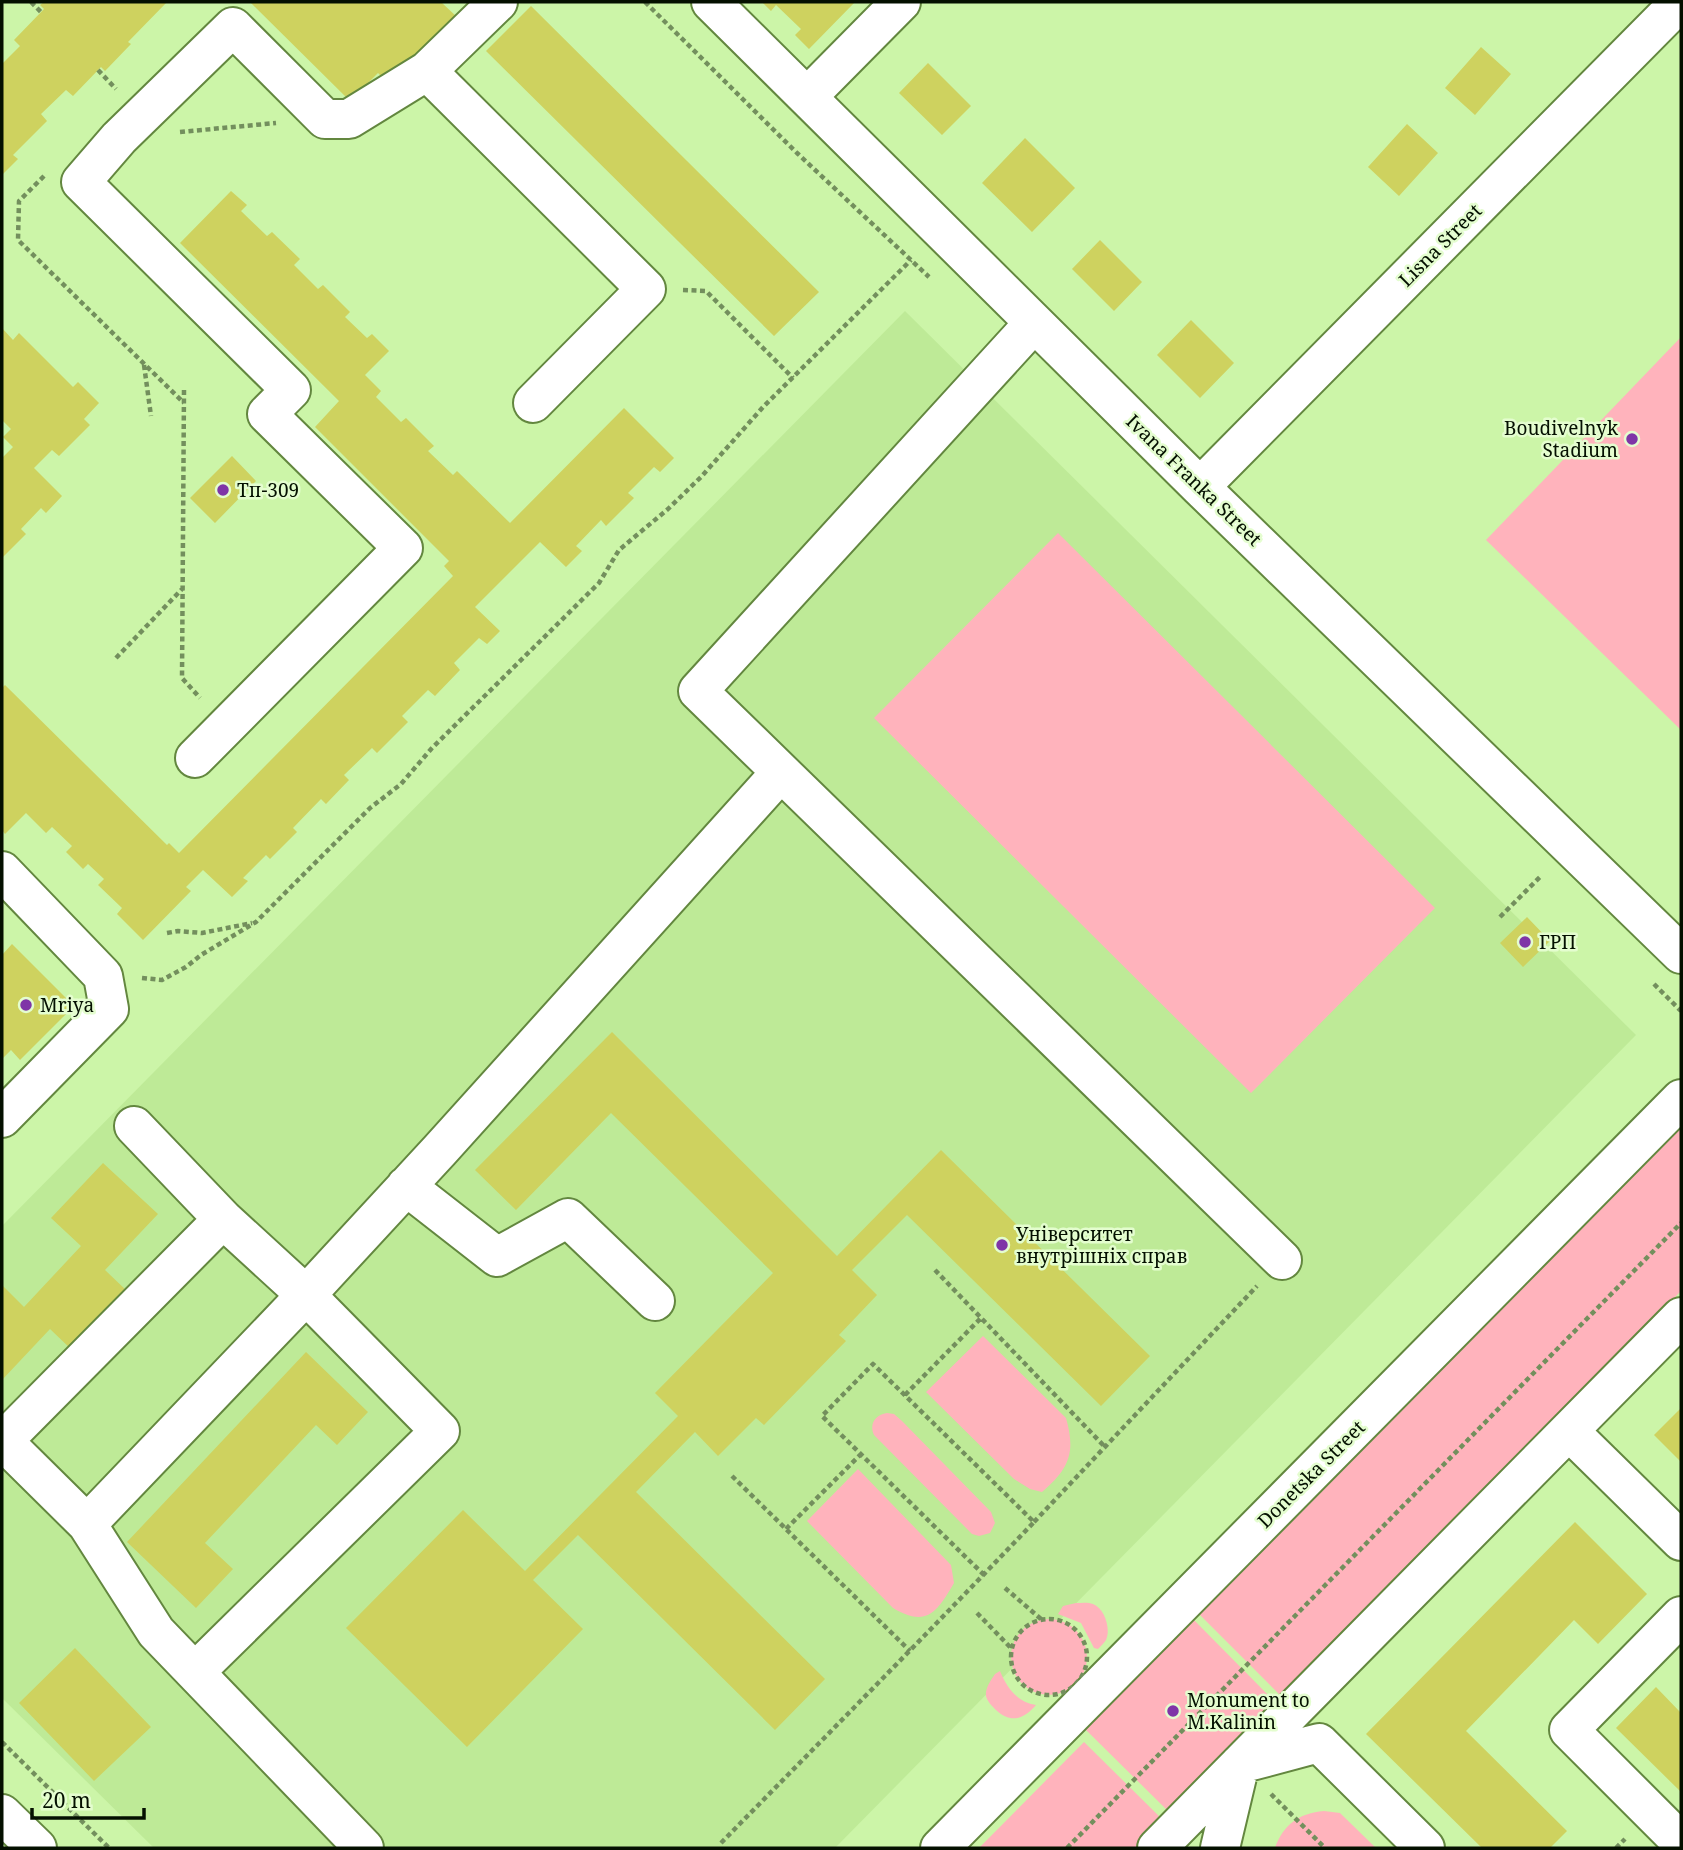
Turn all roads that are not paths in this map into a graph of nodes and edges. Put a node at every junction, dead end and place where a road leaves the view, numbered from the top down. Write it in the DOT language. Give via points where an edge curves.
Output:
graph roads {
  1 [pos="498,2"];
  2 [pos="711,2"];
  3 [pos="901,2"];
  4 [pos="1679,2"];
  5 [pos="427,71"];
  6 [pos="807,97"];
  7 [pos="1034,323"];
  8 [pos="533,403"];
  9 [pos="1200,487"];
  10 [pos="195,758"];
  11 [pos="781,772"];
  12 [pos="2,871"];
  13 [pos="1681,954"];
  14 [pos="1681,1099"];
  15 [pos="2,1118"];
  16 [pos="134,1126"];
  17 [pos="406,1186"];
  18 [pos="223,1219"];
  19 [pos="1282,1260"];
  20 [pos="306,1295"];
  21 [pos="655,1301"];
  22 [pos="1681,1317"];
  23 [pos="1569,1431"];
  24 [pos="2,1440"];
  25 [pos="87,1524"];
  26 [pos="1681,1541"];
  27 [pos="1681,1616"];
  28 [pos="195,1672"];
  29 [pos="1240,1764"];
  30 [pos="2,1814"];
  31 [pos="1681,1842"];
  32 [pos="37,1848"];
  33 [pos="364,1848"];
  34 [pos="940,1848"];
  35 [pos="1157,1848"];
  36 [pos="1220,1848"];
  37 [pos="1425,1848"];
  1 -- 5 [label="street"];
  2 -- 6 [label="street, Ivana Franka Street"];
  3 -- 6 [label="street"];
  4 -- 9 [label="street, Lisna Street"];
  5 -- 8 [label="street" via="646,289"];
  5 -- 10 [label="street" via="349,119 326,118 233,27 119,138 81,182 291,390 268,414 403,548"];
  6 -- 7 [label="street, Ivana Franka Street"];
  7 -- 9 [label="street, Ivana Franka Street"];
  7 -- 11 [label="street" via="698,691"];
  9 -- 13 [label="street, Ivana Franka Street"];
  11 -- 17 [label="street"];
  11 -- 19 [label="street"];
  12 -- 15 [label="street" via="103,976 109,1009"];
  14 -- 34 [label="street, Donetska Street"];
  16 -- 18 [label="street"];
  17 -- 20 [label="street"];
  17 -- 21 [label="street" via="497,1257 568,1218"];
  18 -- 20 [label="street"];
  18 -- 24 [label="street"];
  20 -- 25 [label="street"];
  20 -- 28 [label="street" via="440,1431"];
  22 -- 23 [label="street"];
  23 -- 26 [label="street"];
  23 -- 29 [label="street"];
  24 -- 25 [label="street"];
  25 -- 28 [label="street" via="156,1632"];
  27 -- 31 [label="street" via="1569,1730"];
  28 -- 33 [label="street"];
  29 -- 35 [label="street"];
  29 -- 36 [label="street"];
  29 -- 37 [label="street" via="1319,1744"];
  30 -- 32 [label="street"];
}
